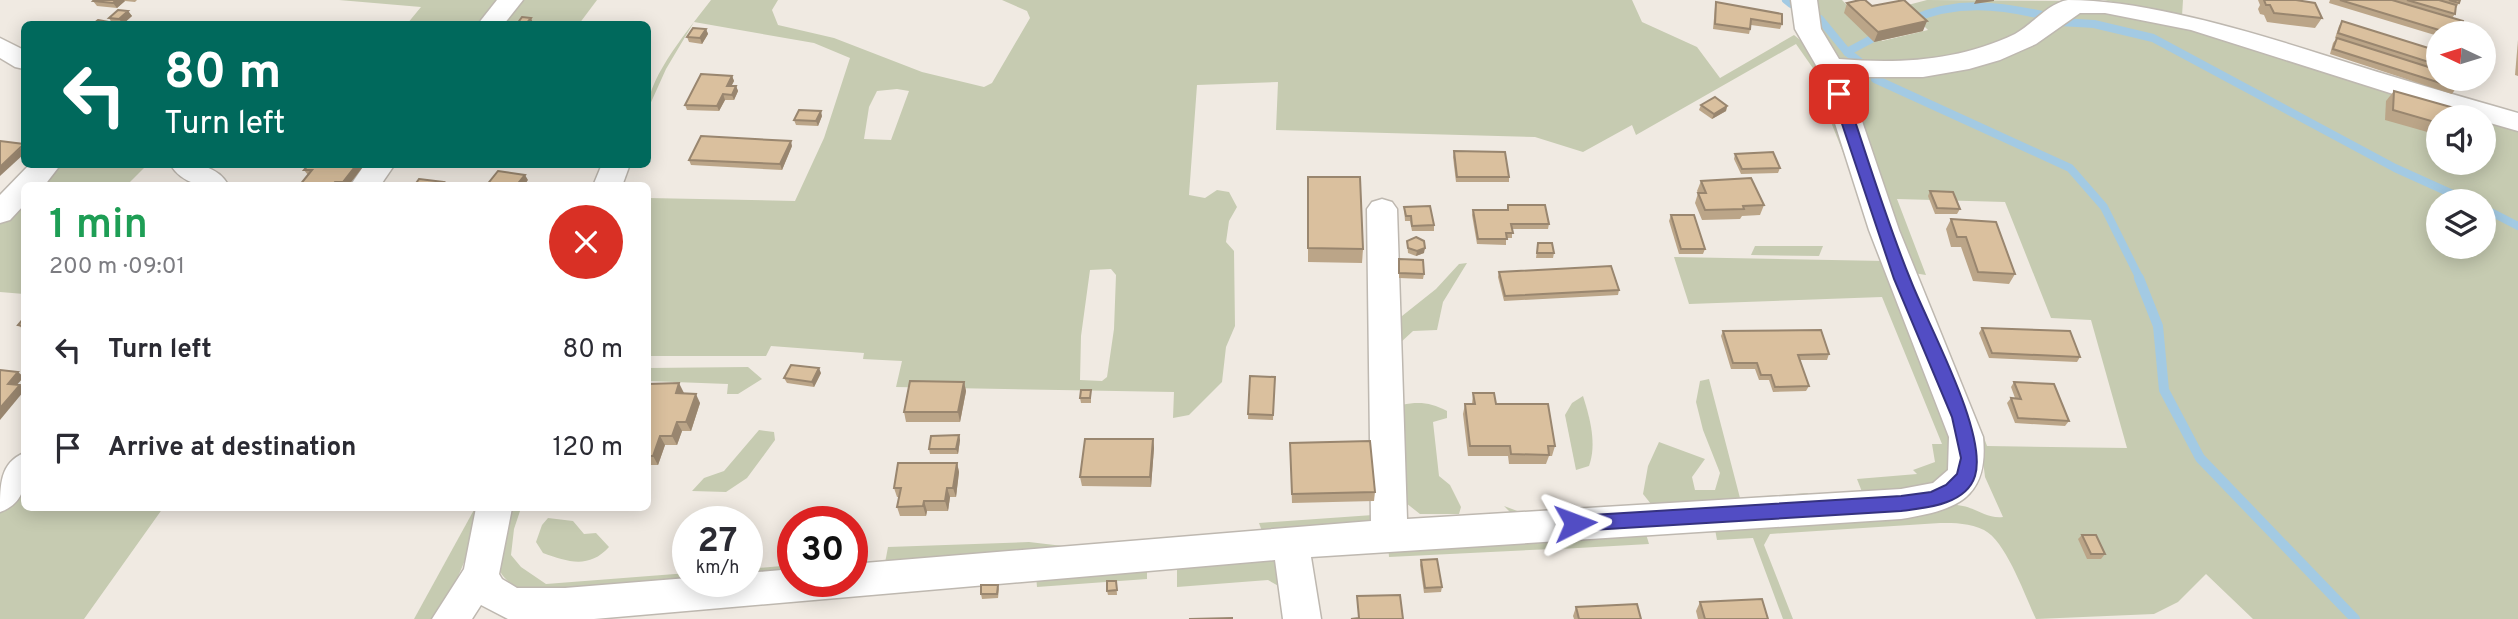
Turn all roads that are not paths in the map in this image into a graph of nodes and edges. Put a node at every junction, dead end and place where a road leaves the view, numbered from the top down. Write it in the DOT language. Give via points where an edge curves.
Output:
graph roads {
  1 [pos="510,0"];
  2 [pos="1804,0"];
  3 [pos="493,21"];
  4 [pos="1830,67"];
  5 [pos="2518,122"];
  6 [pos="43,168"];
  7 [pos="190,168"];
  8 [pos="378,168"];
  9 [pos="31,182"];
  10 [pos="209,182"];
  11 [pos="367,182"];
  12 [pos="21,192"];
  13 [pos="1382,209"];
  14 [pos="0,213"];
  15 [pos="21,471"];
  16 [pos="0,497"];
  17 [pos="493,511"];
  18 [pos="1389,535"];
  19 [pos="1291,544"];
  20 [pos="481,574"];
  21 [pos="868,579"];
  22 [pos="777,586"];
  23 [pos="451,619"];
  24 [pos="1302,619"];
  1 -- 3 [label="street"];
  2 -- 4 [label="street" via="1808,29"];
  4 -- 5 [label="street" via="1909,70 1981,58 2040,30 2061,11 2099,4 2202,25"];
  4 -- 18 [label="street" via="1884,230 1960,417 1969,458 1966,477 1952,491 1933,499 1901,504"];
  6 -- 9 [label="street"];
  7 -- 10 [label="street"];
  8 -- 11 [label="street"];
  12 -- 14 [label="street"];
  13 -- 18 [label="street"];
  15 -- 16 [label="street"];
  17 -- 20 [label="street"];
  18 -- 19 [label="street"];
  19 -- 21 [label="street"];
  19 -- 24 [label="street"];
  20 -- 22 [label="street" via="489,591 512,604 552,605"];
  20 -- 23 [label="street"];
}
